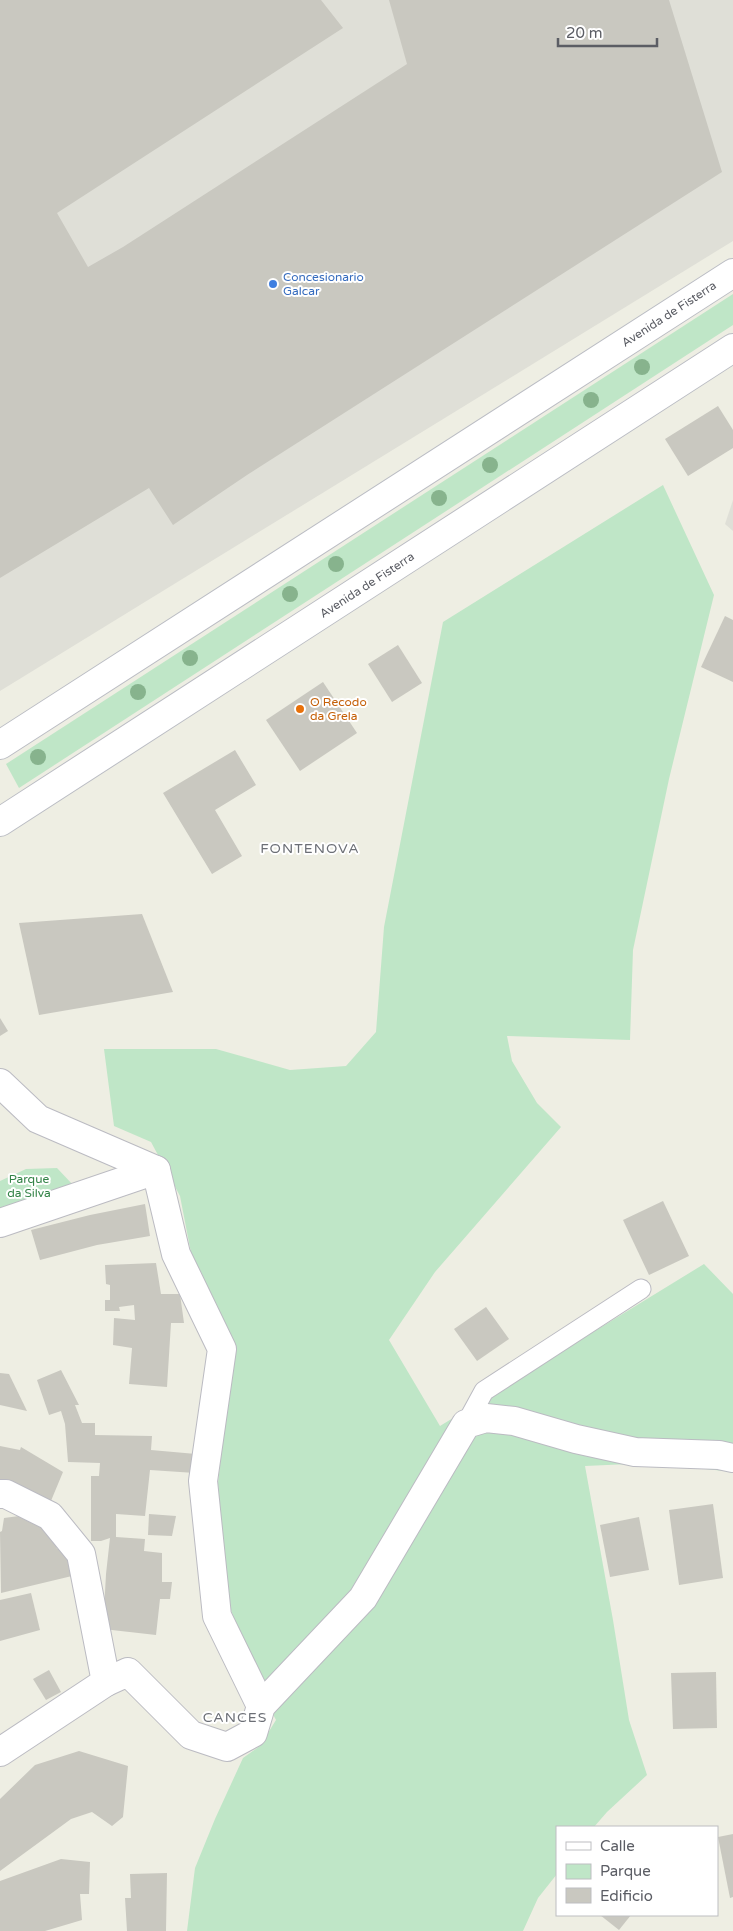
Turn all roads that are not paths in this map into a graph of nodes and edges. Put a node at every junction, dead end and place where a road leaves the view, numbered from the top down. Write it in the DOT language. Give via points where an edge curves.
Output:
graph roads {
  1 [pos="733,273"];
  2 [pos="733,348"];
  3 [pos="0,745"];
  4 [pos="0,822"];
  5 [pos="0,1083"];
  6 [pos="156,1170"];
  7 [pos="0,1223"];
  8 [pos="641,1289"];
  9 [pos="466,1424"];
  10 [pos="733,1458"];
  11 [pos="0,1494"];
  12 [pos="106,1682"];
  13 [pos="261,1706"];
  14 [pos="0,1752"];
  1 -- 3 [label="street, Avenida de Fisterra"];
  2 -- 4 [label="street, Avenida de Fisterra"];
  5 -- 6 [label="street" via="38,1119"];
  6 -- 7 [label="street"];
  6 -- 13 [label="street" via="176,1254 222,1349 202,1481 217,1616"];
  8 -- 9 [label="lane" via="484,1391"];
  9 -- 10 [label="street" via="486,1418 514,1421 635,1452"];
  9 -- 13 [label="street" via="363,1598"];
  11 -- 12 [label="street" via="50,1516 81,1554"];
  12 -- 13 [label="street" via="128,1672 191,1735 227,1746 253,1733"];
  12 -- 14 [label="street"];
}
